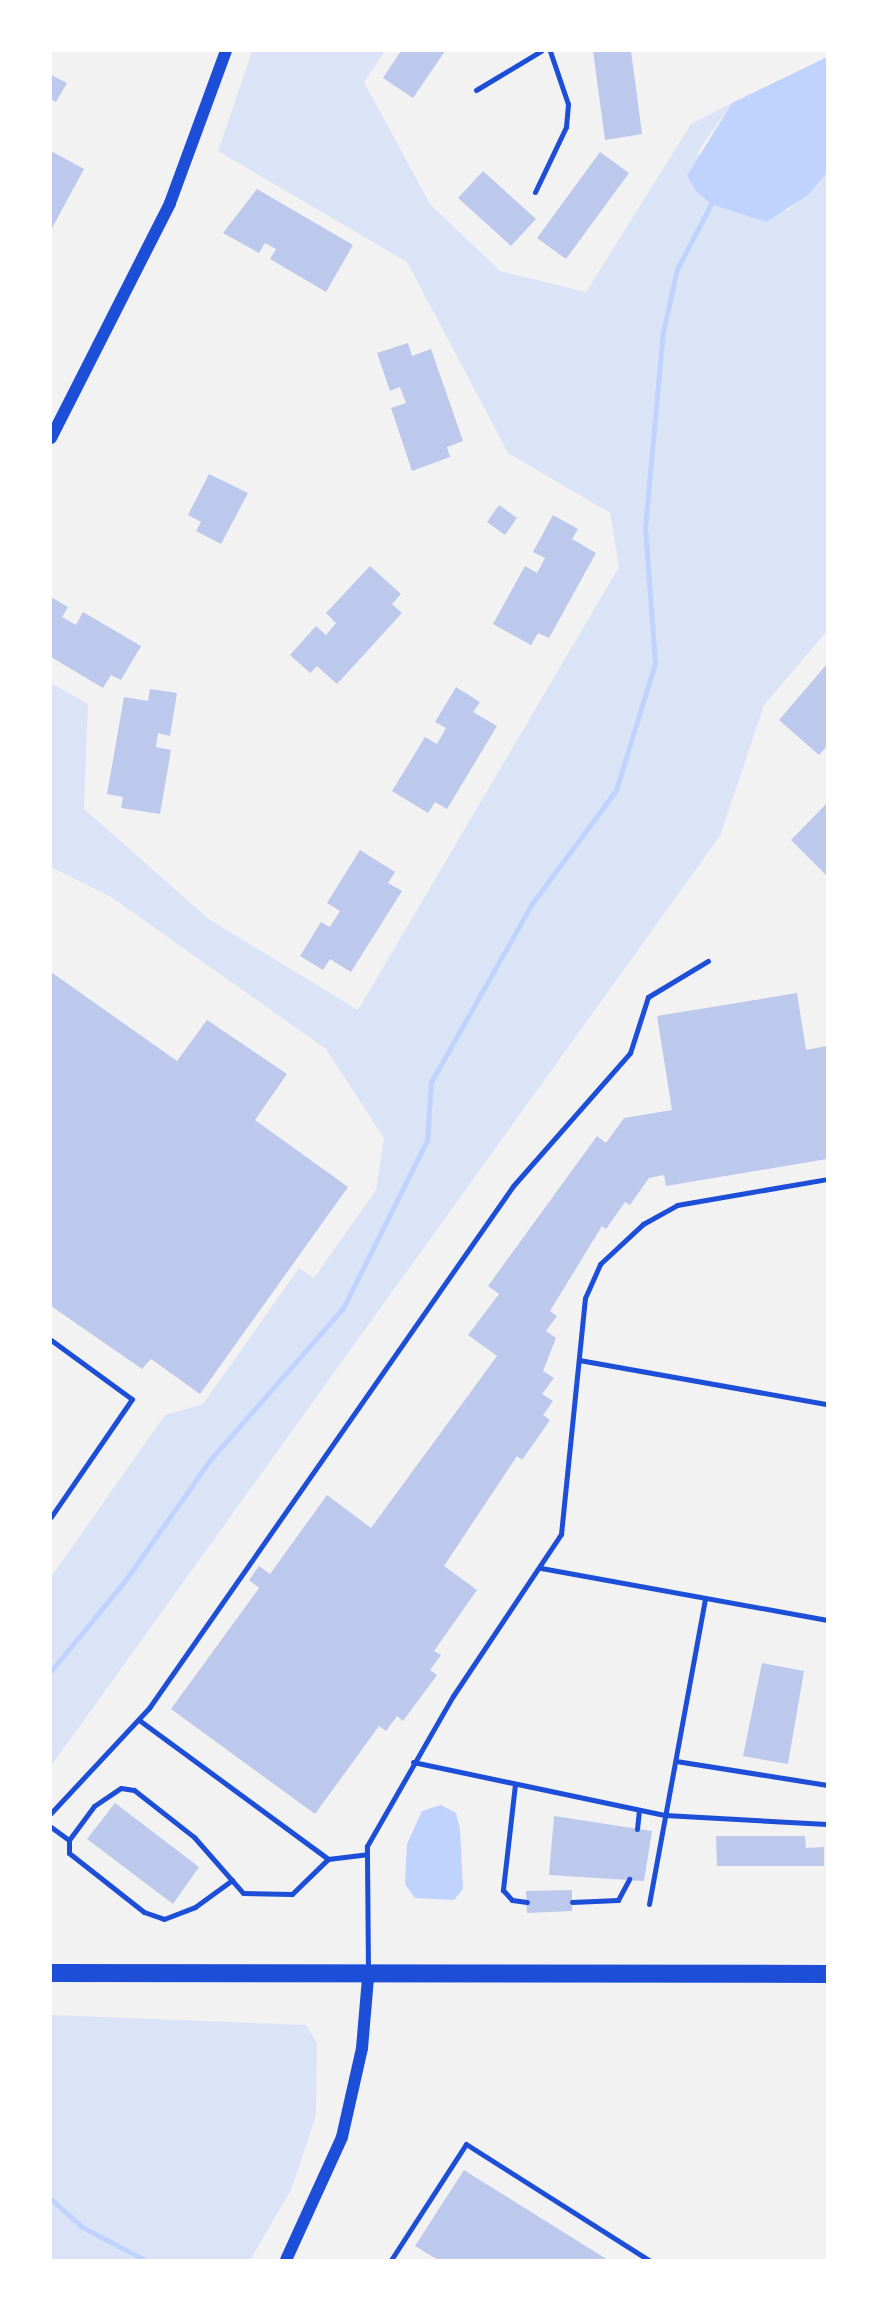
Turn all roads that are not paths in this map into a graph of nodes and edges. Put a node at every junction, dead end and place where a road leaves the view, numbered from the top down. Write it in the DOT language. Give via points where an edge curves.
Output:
graph roads {
  1 [pos="226,51"];
  2 [pos="541,51"];
  3 [pos="550,51"];
  4 [pos="476,90"];
  5 [pos="535,191"];
  6 [pos="51,438"];
  7 [pos="708,961"];
  8 [pos="827,1179"];
  9 [pos="51,1340"];
  10 [pos="579,1360"];
  11 [pos="827,1404"];
  12 [pos="51,1517"];
  13 [pos="541,1568"];
  14 [pos="705,1598"];
  15 [pos="827,1620"];
  16 [pos="139,1720"];
  17 [pos="676,1760"];
  18 [pos="413,1762"];
  19 [pos="515,1784"];
  20 [pos="827,1785"];
  21 [pos="639,1810"];
  22 [pos="51,1814"];
  23 [pos="665,1815"];
  24 [pos="827,1824"];
  25 [pos="51,1827"];
  26 [pos="637,1829"];
  27 [pos="69,1840"];
  28 [pos="367,1854"];
  29 [pos="328,1860"];
  30 [pos="629,1879"];
  31 [pos="232,1880"];
  32 [pos="527,1902"];
  33 [pos="572,1902"];
  34 [pos="649,1904"];
  35 [pos="51,1973"];
  36 [pos="827,1974"];
  37 [pos="368,1978"];
  38 [pos="286,2260"];
  39 [pos="391,2260"];
  40 [pos="649,2260"];
  1 -- 6 [label="street" via="170,203"];
  2 -- 4 [label="lane"];
  3 -- 5 [label="lane" via="568,104 566,127"];
  7 -- 16 [label="lane" via="648,997 630,1053 513,1186"];
  8 -- 10 [label="lane" via="677,1205 643,1224 600,1264 585,1298"];
  9 -- 12 [label="lane" via="132,1399"];
  10 -- 11 [label="lane"];
  10 -- 13 [label="lane" via="561,1534"];
  13 -- 14 [label="lane"];
  13 -- 18 [label="lane"];
  14 -- 15 [label="lane"];
  14 -- 17 [label="lane"];
  16 -- 22 [label="lane"];
  16 -- 29 [label="lane"];
  17 -- 20 [label="lane"];
  17 -- 23 [label="lane"];
  18 -- 19 [label="lane"];
  18 -- 28 [label="lane"];
  19 -- 21 [label="lane"];
  19 -- 32 [label="lane" via="503,1890 512,1900"];
  21 -- 23 [label="lane"];
  21 -- 26 [label="lane"];
  23 -- 24 [label="lane"];
  23 -- 34 [label="lane"];
  25 -- 27 [label="lane"];
  27 -- 31 [label="lane" via="69,1853 144,1912 164,1919 195,1907"];
  27 -- 31 [label="lane" via="94,1806 121,1788 134,1790 194,1837"];
  28 -- 29 [label="lane"];
  28 -- 37 [label="lane"];
  29 -- 31 [label="lane" via="292,1894 243,1893"];
  30 -- 33 [label="lane" via="618,1900"];
  35 -- 37 [label="main road"];
  36 -- 37 [label="main road"];
  37 -- 38 [label="street" via="362,2048 342,2137"];
  39 -- 40 [label="lane" via="466,2144"];
}
